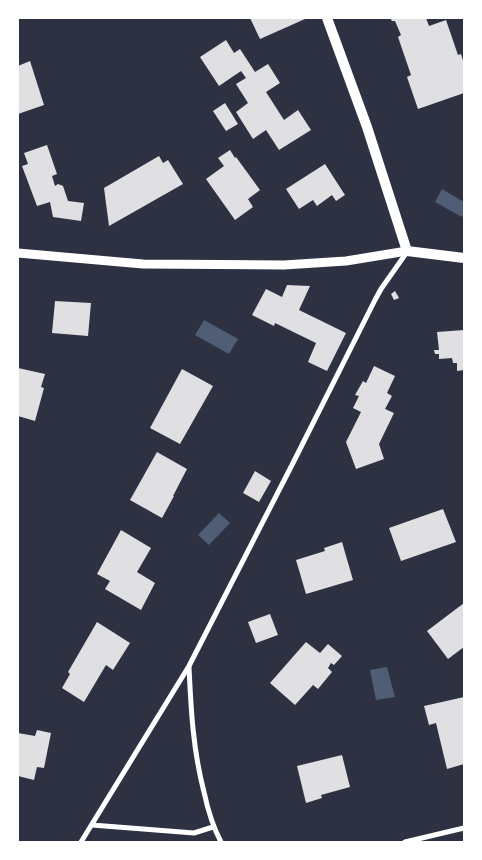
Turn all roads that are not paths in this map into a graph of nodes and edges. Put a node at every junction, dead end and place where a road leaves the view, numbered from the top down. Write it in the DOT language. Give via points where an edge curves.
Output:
graph roads {
  1 [pos="327,18"];
  2 [pos="407,251"];
  3 [pos="18,253"];
  4 [pos="464,258"];
  5 [pos="188,666"];
  6 [pos="92,824"];
  7 [pos="213,827"];
  8 [pos="464,828"];
  9 [pos="81,842"];
  10 [pos="221,842"];
  11 [pos="405,842"];
  1 -- 2 [label="main road" via="367,126"];
  2 -- 3 [label="street" via="346,261 284,265 143,264"];
  2 -- 4 [label="main road"];
  2 -- 5 [label="street" via="375,300"];
  5 -- 6 [label="street"];
  5 -- 7 [label="street" via="191,720 199,772"];
  6 -- 7 [label="street" via="194,833"];
  6 -- 9 [label="street"];
  7 -- 10 [label="street"];
  8 -- 11 [label="street"];
}
